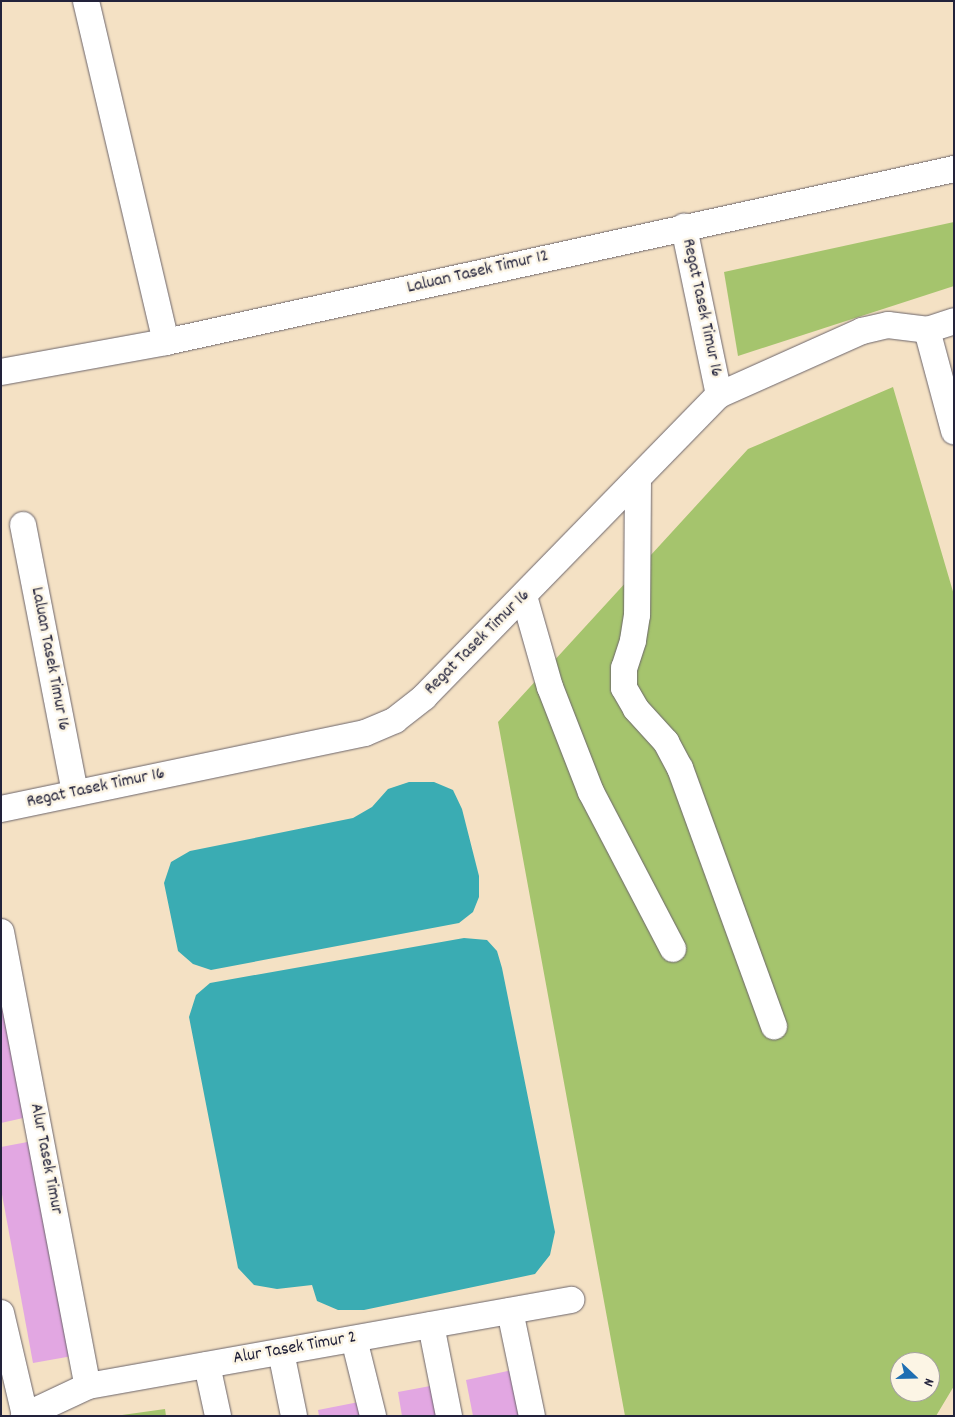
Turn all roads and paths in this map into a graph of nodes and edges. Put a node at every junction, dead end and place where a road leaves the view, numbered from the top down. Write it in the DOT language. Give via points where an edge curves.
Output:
graph roads {
  1 [pos="86,1"];
  2 [pos="954,168"];
  3 [pos="684,227"];
  4 [pos="954,321"];
  5 [pos="927,330"];
  6 [pos="166,342"];
  7 [pos="1,372"];
  8 [pos="719,395"];
  9 [pos="954,431"];
  10 [pos="638,478"];
  11 [pos="23,525"];
  12 [pos="524,596"];
  13 [pos="75,793"];
  14 [pos="1,809"];
  15 [pos="1,932"];
  16 [pos="673,949"];
  17 [pos="774,1026"];
  18 [pos="571,1300"];
  19 [pos="510,1311"];
  20 [pos="1,1313"];
  21 [pos="431,1325"];
  22 [pos="354,1339"];
  23 [pos="281,1352"];
  24 [pos="207,1365"];
  25 [pos="88,1386"];
  26 [pos="24,1415"];
  27 [pos="218,1416"];
  28 [pos="294,1416"];
  29 [pos="373,1416"];
  30 [pos="449,1416"];
  31 [pos="532,1416"];
  1 -- 6 [label="street"];
  2 -- 3 [label="street, Laluan Tasek Timur 12"];
  3 -- 6 [label="street, Laluan Tasek Timur 12"];
  3 -- 8 [label="street, Regat Tasek Timur 16"];
  4 -- 5 [label="street"];
  5 -- 8 [label="street" via="888,325 862,331"];
  5 -- 9 [label="street"];
  6 -- 7 [label="street, Laluan Tasek Timur 12"];
  8 -- 10 [label="street, Regat Tasek Timur 16"];
  10 -- 12 [label="street, Regat Tasek Timur 16"];
  10 -- 17 [label="street" via="637,615 624,668 624,688 636,709 666,742 680,768"];
  11 -- 13 [label="street, Laluan Tasek Timur 16"];
  12 -- 13 [label="street, Regat Tasek Timur 16" via="424,697 395,720 365,733"];
  12 -- 16 [label="street" via="550,687 591,792"];
  13 -- 14 [label="street, Regat Tasek Timur 16"];
  15 -- 25 [label="street, Alur Tasek Timur"];
  18 -- 19 [label="street, Alur Tasek Timur 2"];
  19 -- 21 [label="street, Alur Tasek Timur 2"];
  19 -- 31 [label="street"];
  20 -- 26 [label="street"];
  21 -- 22 [label="street, Alur Tasek Timur 2"];
  21 -- 30 [label="street"];
  22 -- 23 [label="street, Alur Tasek Timur 2"];
  22 -- 29 [label="street"];
  23 -- 24 [label="street, Alur Tasek Timur 2"];
  23 -- 28 [label="street"];
  24 -- 25 [label="street, Alur Tasek Timur 2"];
  24 -- 27 [label="street"];
  25 -- 26 [label="street, Alur Tasek Timur 2"];
}
